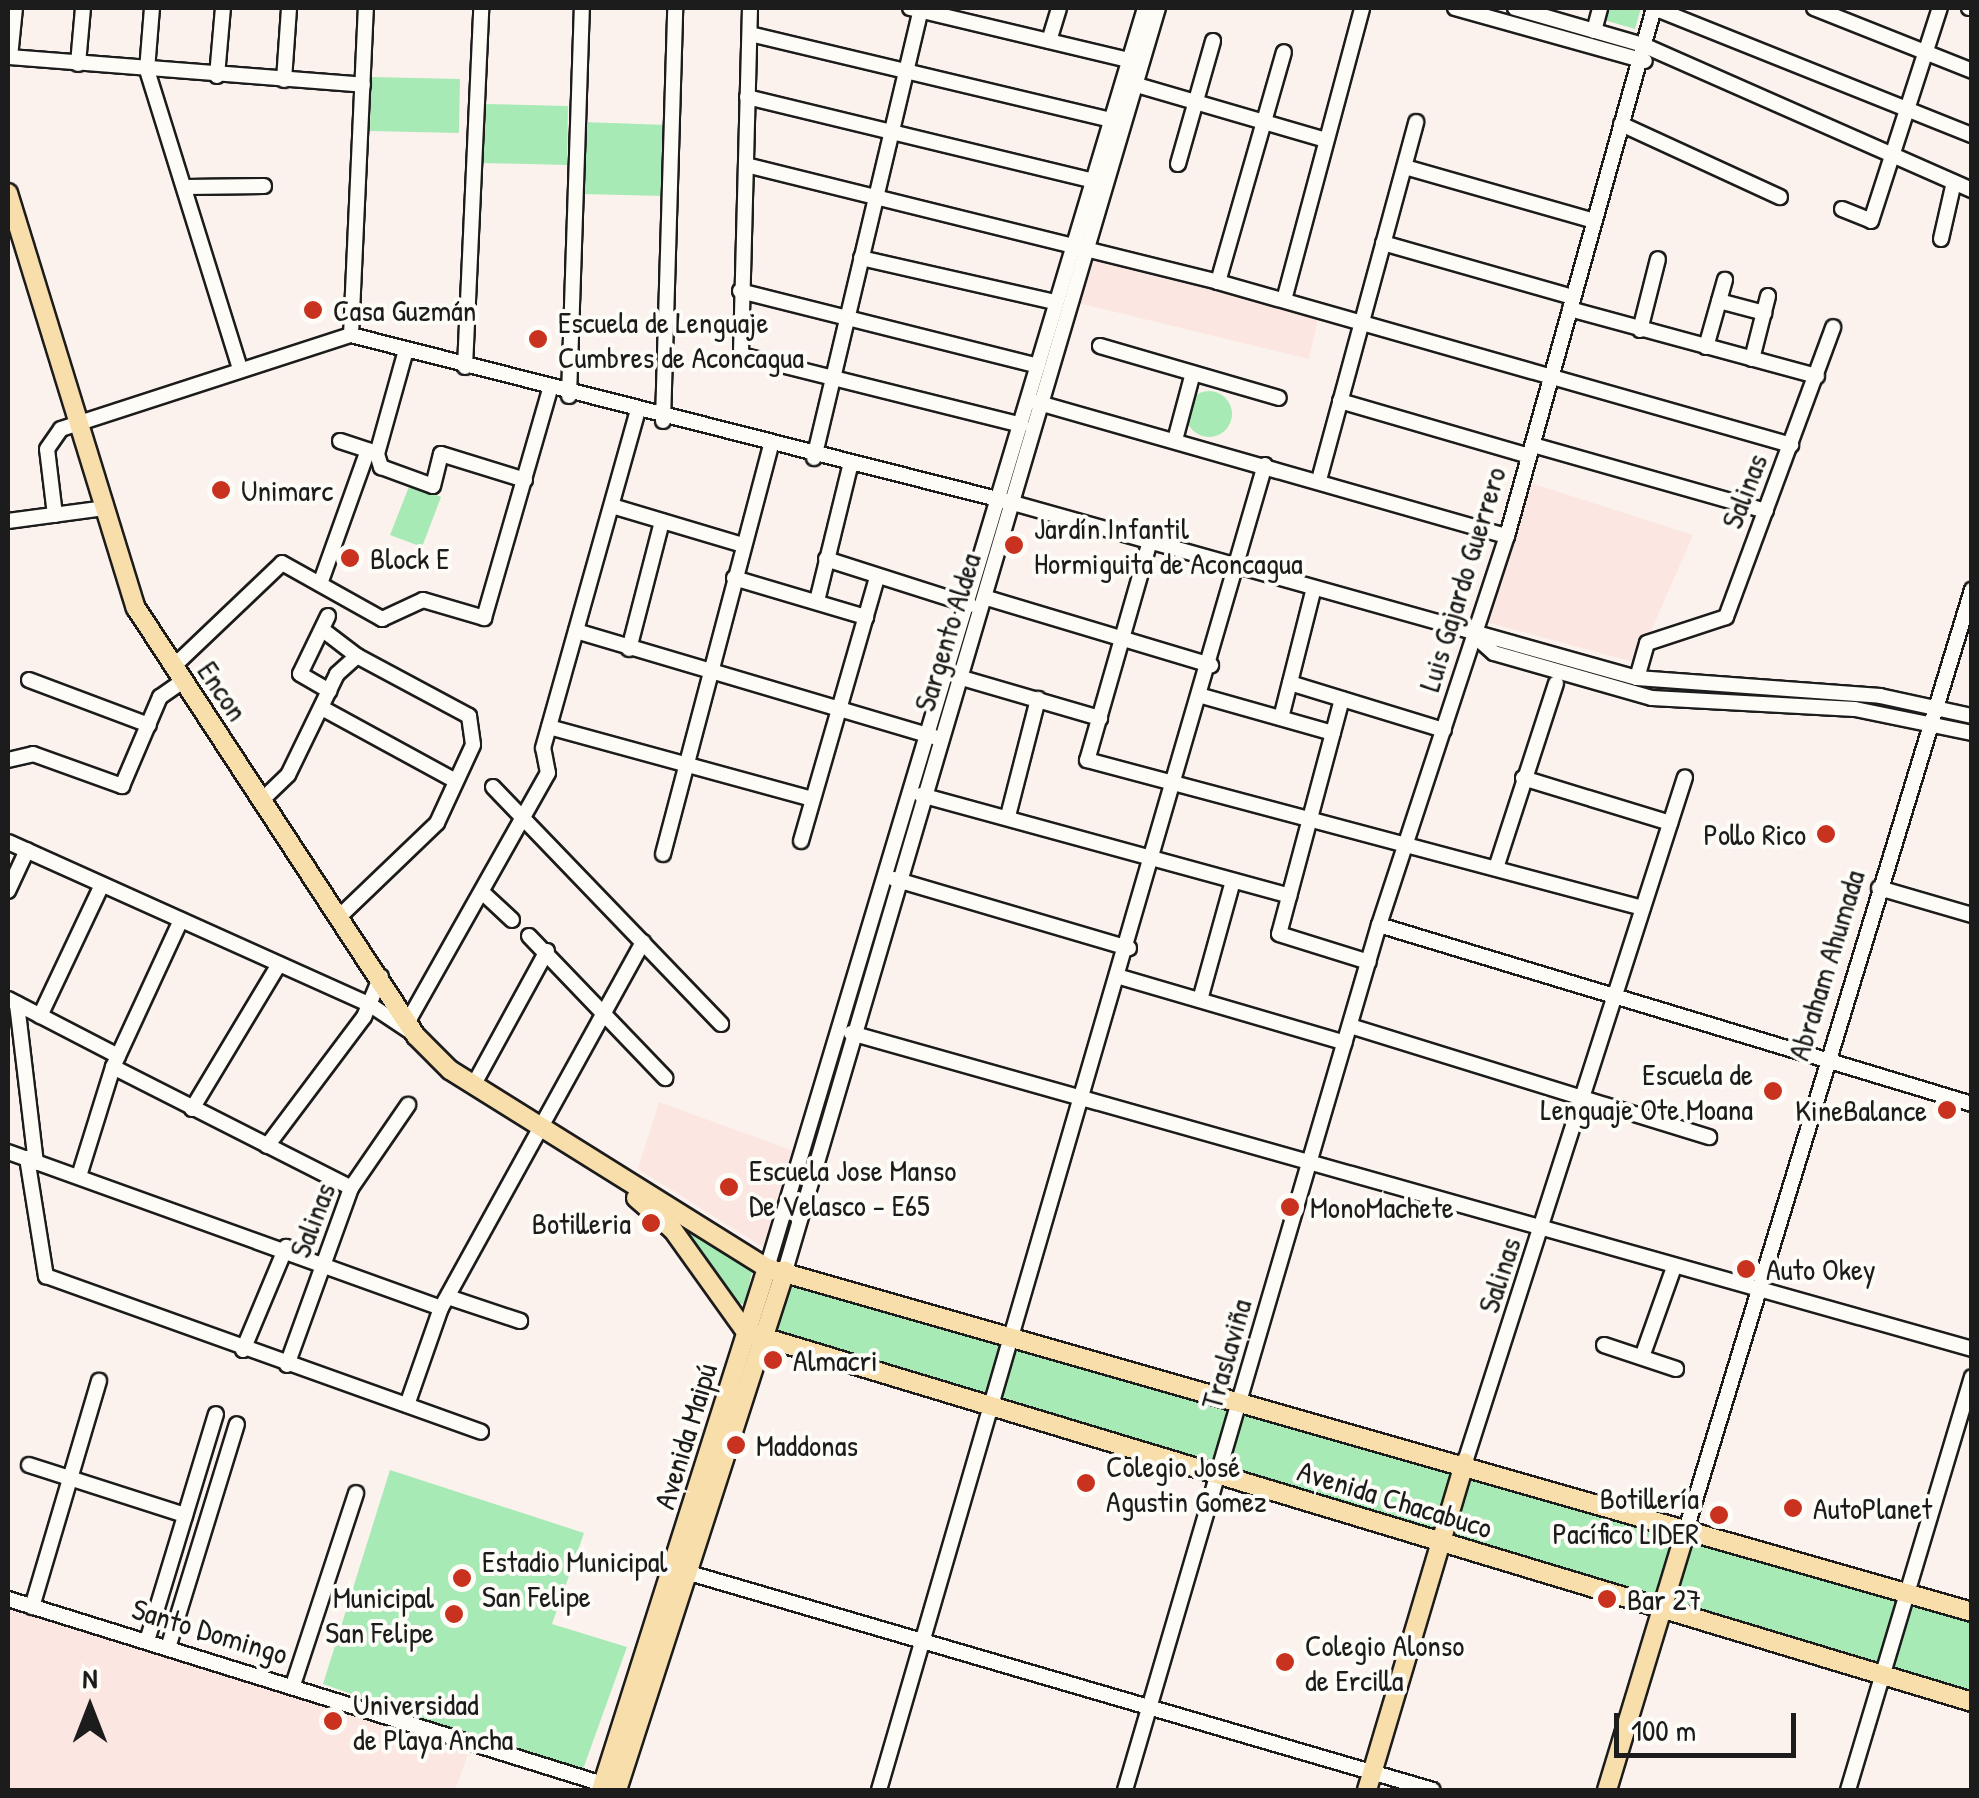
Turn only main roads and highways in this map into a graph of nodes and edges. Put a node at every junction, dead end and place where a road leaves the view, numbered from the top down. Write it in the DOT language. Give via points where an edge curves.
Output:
graph roads {
  1 [pos="8,193"];
  2 [pos="544,1128"];
  3 [pos="776,1270"];
  4 [pos="746,1332"];
  5 [pos="764,1338"];
  6 [pos="1466,1462"];
  7 [pos="1686,1530"];
  8 [pos="1441,1542"];
  9 [pos="680,1571"];
  10 [pos="1660,1608"];
  11 [pos="1972,1612"];
  12 [pos="1972,1702"];
  13 [pos="1370,1781"];
  14 [pos="613,1789"];
  15 [pos="1607,1790"];
  1 -- 2 [label="main road, Encon" via="136,608 412,1029 474,1086"];
  2 -- 3 [label="main road, Encon"];
  2 -- 4 [label="main road, Encon" via="672,1230"];
  3 -- 4 [label="main road, Avenida Maipú"];
  3 -- 5 [label="main road, Avenida Maipú"];
  3 -- 6 [label="main road, Avenida Chacabuco"];
  4 -- 5 [label="main road, Avenida Chacabuco"];
  4 -- 9 [label="main road, Avenida Maipú"];
  5 -- 8 [label="main road, Avenida Chacabuco"];
  5 -- 9 [label="main road, Avenida Maipú"];
  6 -- 7 [label="main road, Avenida Chacabuco"];
  6 -- 8 [label="main road, Salinas"];
  7 -- 10 [label="main road"];
  7 -- 11 [label="main road, Avenida Chacabuco"];
  8 -- 10 [label="main road, Avenida Chacabuco"];
  8 -- 13 [label="main road, Salinas"];
  9 -- 14 [label="main road, Avenida Maipú"];
  10 -- 12 [label="main road, Avenida Chacabuco"];
  10 -- 15 [label="main road"];
}
